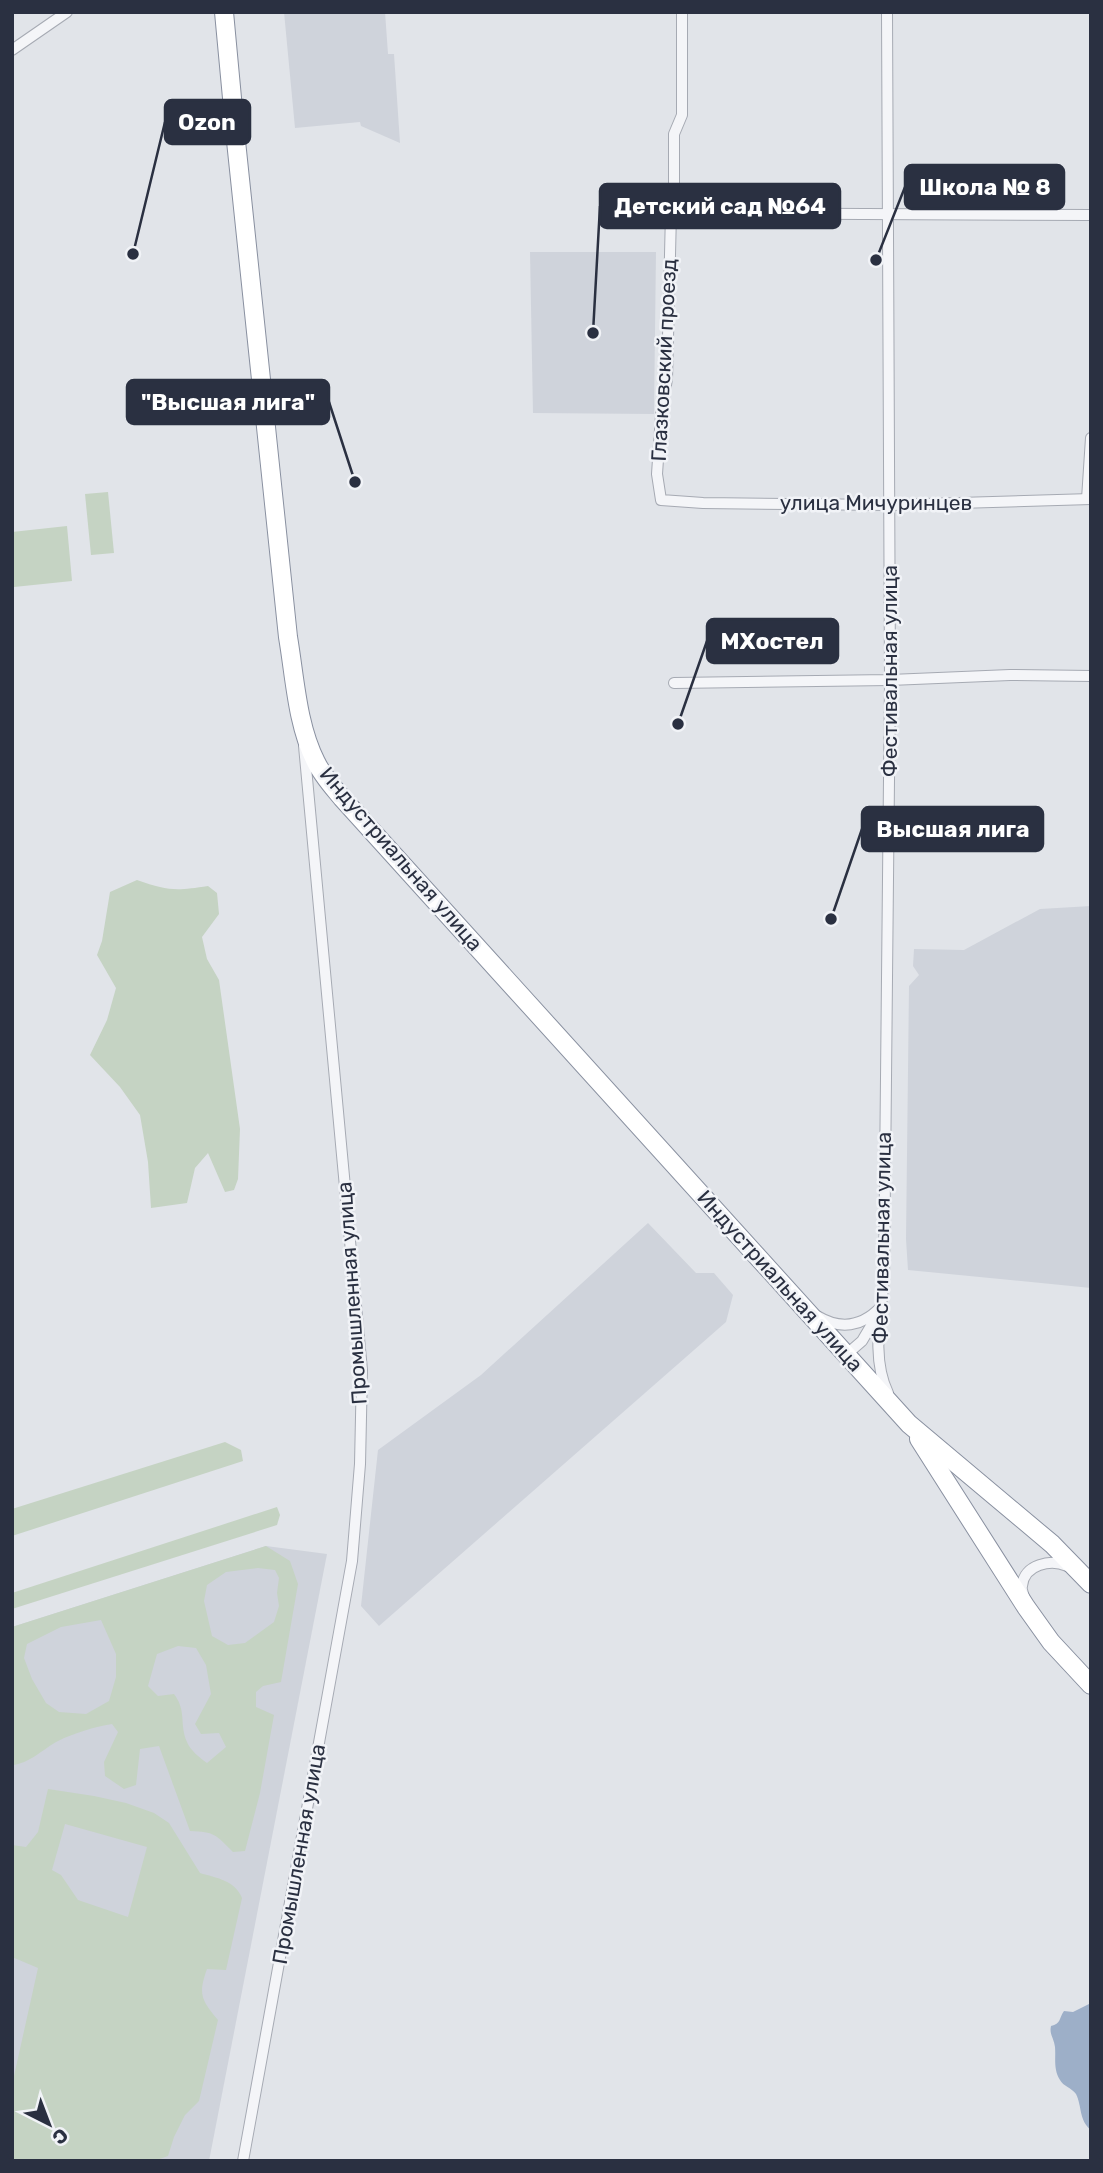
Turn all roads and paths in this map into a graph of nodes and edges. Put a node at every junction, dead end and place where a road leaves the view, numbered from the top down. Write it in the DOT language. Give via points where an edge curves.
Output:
graph roads {
  1 [pos="67,12"];
  2 [pos="224,12"];
  3 [pos="682,12"];
  4 [pos="887,12"];
  5 [pos="12,50"];
  6 [pos="887,212"];
  7 [pos="671,213"];
  8 [pos="1091,215"];
  9 [pos="1091,438"];
  10 [pos="1089,499"];
  11 [pos="661,500"];
  12 [pos="891,505"];
  13 [pos="1091,676"];
  14 [pos="890,680"];
  15 [pos="674,683"];
  16 [pos="300,710"];
  17 [pos="881,1306"];
  18 [pos="809,1311"];
  19 [pos="846,1354"];
  20 [pos="896,1410"];
  21 [pos="909,1424"];
  22 [pos="1077,1570"];
  23 [pos="1091,1584"];
  24 [pos="1026,1607"];
  25 [pos="1091,1685"];
  26 [pos="243,2161"];
  1 -- 5 [label="street"];
  2 -- 16 [label="highway, Индустриальная улица"];
  3 -- 7 [label="street, Глазковский проезд" via="681,115 674,134"];
  4 -- 6 [label="street, Фестивальная улица"];
  6 -- 7 [label="street"];
  6 -- 8 [label="street"];
  6 -- 12 [label="street, Фестивальная улица"];
  7 -- 11 [label="street, Глазковский проезд" via="667,379 657,474"];
  9 -- 10 [label="street"];
  10 -- 12 [label="street, улица Мичуринцев"];
  11 -- 12 [label="street, улица Мичуринцев"];
  12 -- 14 [label="street, Фестивальная улица"];
  13 -- 14 [label="street"];
  14 -- 15 [label="street"];
  14 -- 17 [label="street, Фестивальная улица"];
  16 -- 18 [label="highway, Индустриальная улица" via="317,764 342,798"];
  16 -- 26 [label="street, Промышленная улица" via="362,1370 360,1464 352,1561"];
  17 -- 18 [label="street" via="871,1317 844,1326"];
  17 -- 19 [label="street" via="862,1341"];
  17 -- 20 [label="street, Фестивальная улица" via="880,1360 884,1385"];
  18 -- 19 [label="highway, Индустриальная улица"];
  19 -- 20 [label="highway, Индустриальная улица"];
  20 -- 21 [label="highway, Индустриальная улица"];
  21 -- 22 [label="highway, Индустриальная улица"];
  21 -- 24 [label="highway, Индустриальная улица"];
  22 -- 23 [label="highway, Индустриальная улица"];
  22 -- 24 [label="street" via="1058,1562 1041,1563 1022,1585"];
  24 -- 25 [label="highway, Индустриальная улица"];
}
